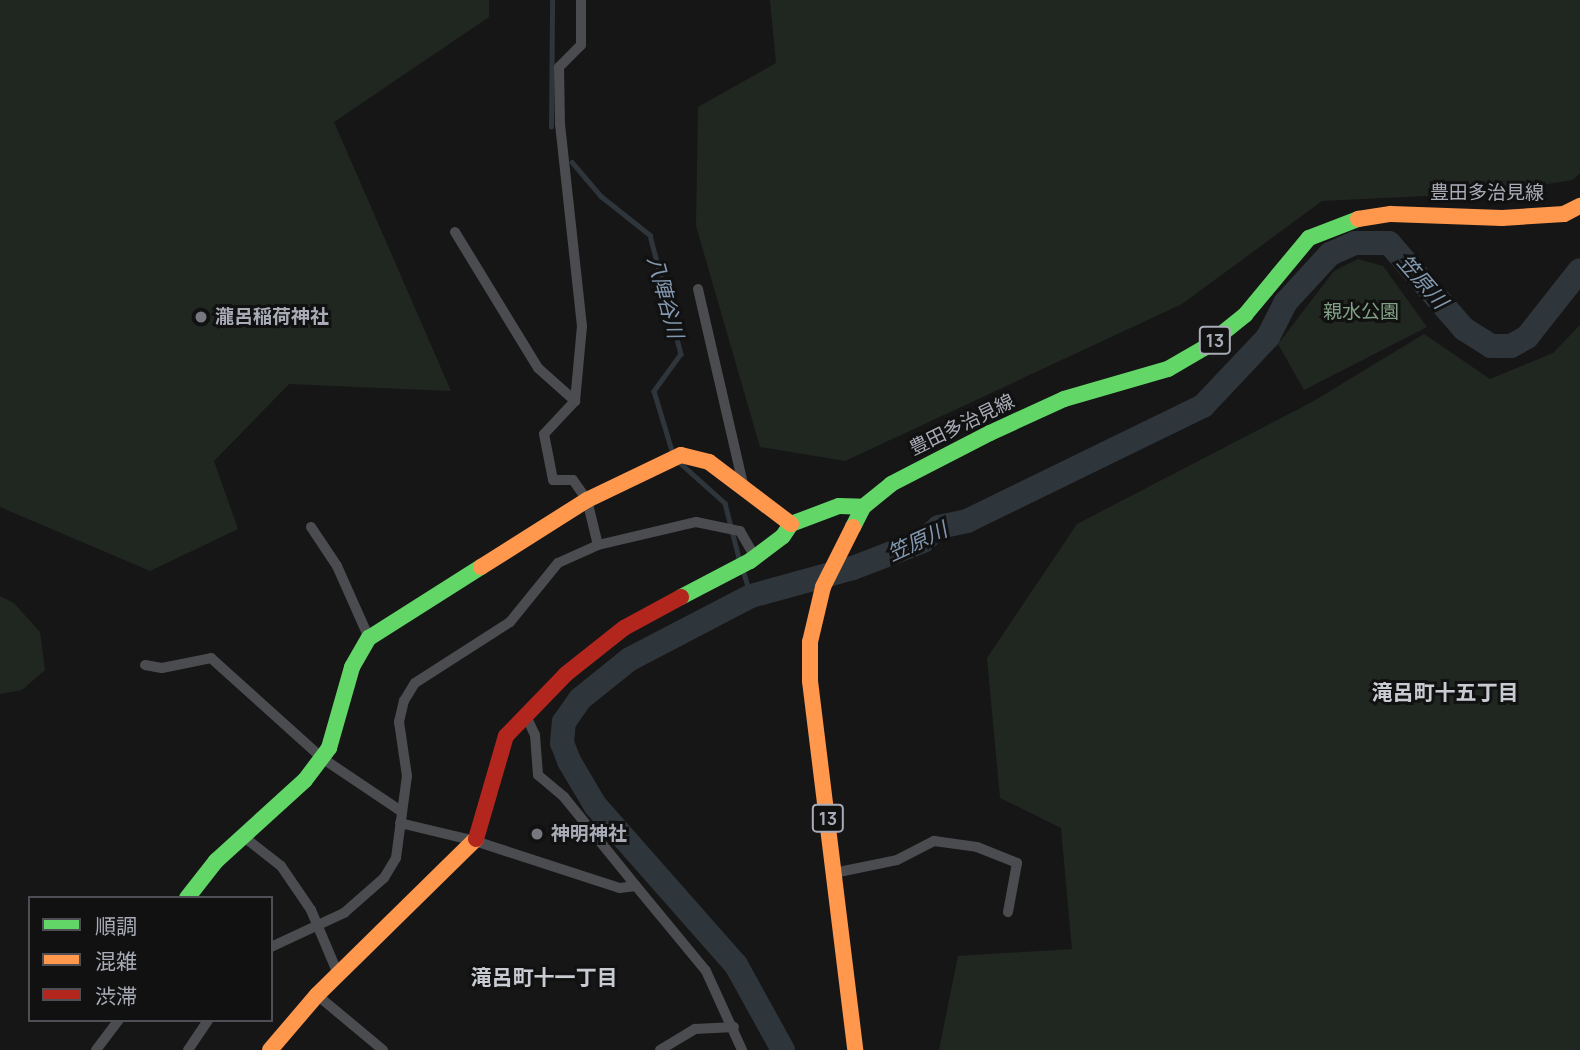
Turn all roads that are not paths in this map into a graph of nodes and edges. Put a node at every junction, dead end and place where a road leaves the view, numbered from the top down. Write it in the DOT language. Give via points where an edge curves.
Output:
graph roads {
  1 [pos="581,0"];
  2 [pos="1580,206"];
  3 [pos="456,232"];
  4 [pos="698,289"];
  5 [pos="575,401"];
  6 [pos="743,484"];
  7 [pos="587,500"];
  8 [pos="863,507"];
  9 [pos="790,524"];
  10 [pos="311,527"];
  11 [pos="598,545"];
  12 [pos="746,562"];
  13 [pos="369,638"];
  14 [pos="145,665"];
  15 [pos="527,718"];
  16 [pos="322,758"];
  17 [pos="401,817"];
  18 [pos="244,837"];
  19 [pos="475,841"];
  20 [pos="834,873"];
  21 [pos="636,886"];
  22 [pos="189,896"];
  23 [pos="1008,912"];
  24 [pos="319,927"];
  25 [pos="273,946"];
  26 [pos="338,974"];
  27 [pos="317,995"];
  28 [pos="117,1022"];
  29 [pos="207,1022"];
  30 [pos="734,1027"];
  31 [pos="96,1050"];
  32 [pos="188,1050"];
  33 [pos="270,1050"];
  34 [pos="383,1050"];
  35 [pos="660,1050"];
  36 [pos="742,1050"];
  37 [pos="855,1050"];
  1 -- 5 [label="street" via="581,44 559,67 559,124 582,326"];
  2 -- 8 [label="street, 豊田多治見線 / 13" via="1564,214 1502,218 1391,214 1346,221 1309,238 1245,315 1204,348 1168,369 1064,399 891,484"];
  3 -- 5 [label="street" via="538,368"];
  4 -- 6 [label="street"];
  5 -- 7 [label="street" via="544,434 553,480 573,480"];
  6 -- 7 [label="street" via="709,462 681,455"];
  6 -- 9 [label="street"];
  7 -- 11 [label="street"];
  7 -- 13 [label="street"];
  8 -- 9 [label="street" via="839,506"];
  8 -- 20 [label="street, 13" via="823,587 810,642 810,681"];
  9 -- 12 [label="street"];
  10 -- 13 [label="street" via="337,566"];
  11 -- 12 [label="street" via="696,522 740,531"];
  11 -- 17 [label="street" via="558,563 510,622 415,683 399,722 407,776"];
  12 -- 15 [label="street" via="624,628 566,674"];
  13 -- 16 [label="street" via="352,667 330,748"];
  14 -- 16 [label="street" via="162,668 211,659"];
  15 -- 19 [label="street" via="506,736"];
  15 -- 21 [label="street" via="535,735 538,775 564,797"];
  16 -- 17 [label="street"];
  16 -- 18 [label="street"];
  17 -- 19 [label="street"];
  17 -- 24 [label="street" via="396,858 384,878 344,913"];
  18 -- 22 [label="street" via="216,860"];
  18 -- 24 [label="street" via="281,866"];
  19 -- 21 [label="street" via="566,873 620,888"];
  19 -- 26 [label="street"];
  20 -- 23 [label="street" via="897,860 934,841 967,845 1017,863"];
  20 -- 37 [label="street, 13"];
  21 -- 30 [label="street" via="706,971"];
  24 -- 25 [label="street"];
  24 -- 26 [label="street"];
  26 -- 27 [label="street"];
  27 -- 33 [label="street"];
  27 -- 34 [label="street"];
  28 -- 31 [label="street"];
  29 -- 32 [label="street"];
  30 -- 35 [label="street" via="695,1029"];
  30 -- 36 [label="street"];
}
